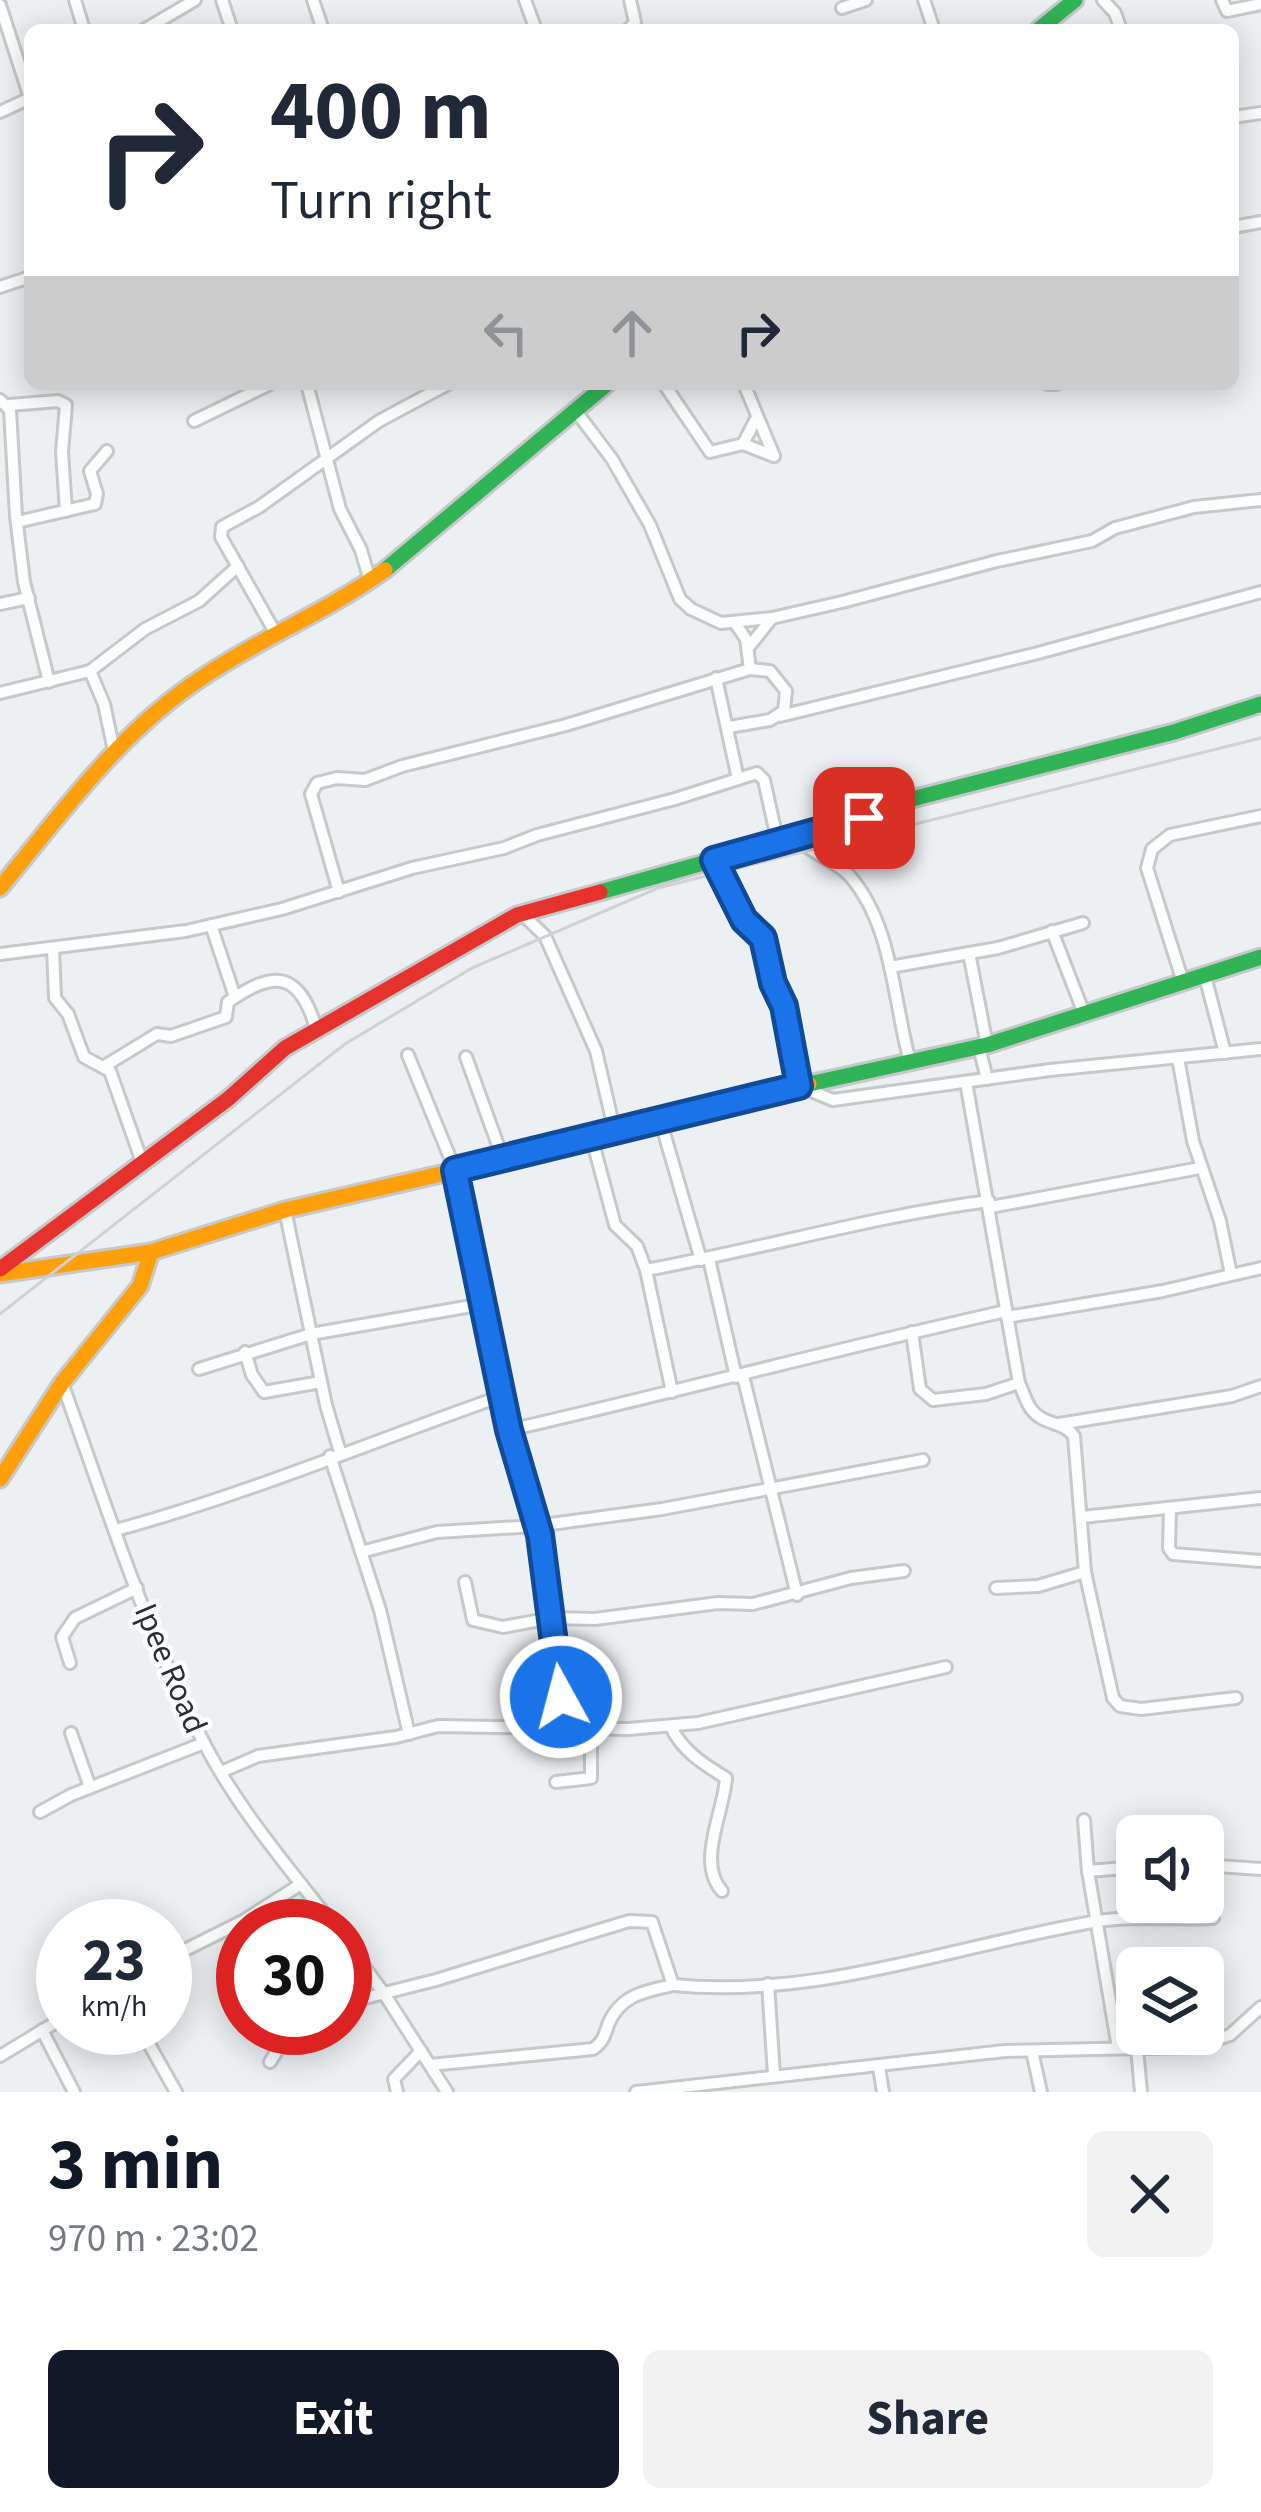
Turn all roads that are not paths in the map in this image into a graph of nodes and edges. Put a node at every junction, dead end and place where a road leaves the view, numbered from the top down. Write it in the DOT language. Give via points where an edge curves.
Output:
graph roads {
  1 [pos="195,0"];
  2 [pos="866,0"];
  3 [pos="1047,0"];
  4 [pos="1075,0"];
  5 [pos="1222,0"];
  6 [pos="1261,4"];
  7 [pos="0,5"];
  8 [pos="842,8"];
  9 [pos="1055,17"];
  10 [pos="154,24"];
  11 [pos="1046,24"];
  12 [pos="24,79"];
  13 [pos="258,390"];
  14 [pos="309,390"];
  15 [pos="437,390"];
  16 [pos="600,390"];
  17 [pos="668,390"];
  18 [pos="745,390"];
  19 [pos="5,403"];
  20 [pos="575,410"];
  21 [pos="756,419"];
  22 [pos="194,421"];
  23 [pos="742,444"];
  24 [pos="107,451"];
  25 [pos="325,458"];
  26 [pos="1261,500"];
  27 [pos="66,511"];
  28 [pos="0,518"];
  29 [pos="16,519"];
  30 [pos="238,566"];
  31 [pos="370,581"];
  32 [pos="1261,592"];
  33 [pos="28,598"];
  34 [pos="0,604"];
  35 [pos="772,618"];
  36 [pos="735,622"];
  37 [pos="276,634"];
  38 [pos="748,648"];
  39 [pos="750,669"];
  40 [pos="90,670"];
  41 [pos="716,678"];
  42 [pos="49,682"];
  43 [pos="786,691"];
  44 [pos="0,692"];
  45 [pos="1261,704"];
  46 [pos="809,707"];
  47 [pos="777,717"];
  48 [pos="729,727"];
  49 [pos="114,751"];
  50 [pos="738,779"];
  51 [pos="772,813"];
  52 [pos="1261,816"];
  53 [pos="790,839"];
  54 [pos="714,860"];
  55 [pos="0,888"];
  56 [pos="339,892"];
  57 [pos="522,914"];
  58 [pos="1083,923"];
  59 [pos="212,925"];
  60 [pos="1052,932"];
  61 [pos="52,948"];
  62 [pos="969,953"];
  63 [pos="0,954"];
  64 [pos="1261,956"];
  65 [pos="890,967"];
  66 [pos="1205,976"];
  67 [pos="1183,982"];
  68 [pos="235,997"];
  69 [pos="1084,1016"];
  70 [pos="316,1028"];
  71 [pos="983,1046"];
  72 [pos="1261,1049"];
  73 [pos="1226,1053"];
  74 [pos="408,1055"];
  75 [pos="466,1057"];
  76 [pos="1178,1058"];
  77 [pos="910,1063"];
  78 [pos="103,1067"];
  79 [pos="987,1079"];
  80 [pos="966,1082"];
  81 [pos="799,1086"];
  82 [pos="660,1119"];
  83 [pos="615,1132"];
  84 [pos="592,1139"];
  85 [pos="502,1159"];
  86 [pos="142,1162"];
  87 [pos="1200,1168"];
  88 [pos="455,1170"];
  89 [pos="990,1204"];
  90 [pos="284,1210"];
  91 [pos="151,1252"];
  92 [pos="705,1260"];
  93 [pos="646,1270"];
  94 [pos="1260,1271"];
  95 [pos="0,1272"];
  96 [pos="1232,1274"];
  97 [pos="483,1304"];
  98 [pos="1007,1314"];
  99 [pos="912,1332"];
  100 [pos="311,1334"];
  101 [pos="245,1352"];
  102 [pos="200,1369"];
  103 [pos="740,1377"];
  104 [pos="321,1382"];
  105 [pos="62,1383"];
  106 [pos="1019,1383"];
  107 [pos="1261,1386"];
  108 [pos="673,1392"];
  109 [pos="502,1396"];
  110 [pos="1055,1424"];
  111 [pos="509,1430"];
  112 [pos="335,1454"];
  113 [pos="923,1460"];
  114 [pos="0,1479"];
  115 [pos="772,1488"];
  116 [pos="1261,1498"];
  117 [pos="1170,1510"];
  118 [pos="1082,1516"];
  119 [pos="536,1526"];
  120 [pos="116,1530"];
  121 [pos="361,1552"];
  122 [pos="1261,1561"];
  123 [pos="904,1571"];
  124 [pos="1084,1573"];
  125 [pos="465,1582"];
  126 [pos="137,1588"];
  127 [pos="996,1588"];
  128 [pos="797,1595"];
  129 [pos="551,1618"];
  130 [pos="70,1663"];
  131 [pos="946,1667"];
  132 [pos="1236,1698"];
  133 [pos="563,1725"];
  134 [pos="591,1727"];
  135 [pos="671,1727"];
  136 [pos="70,1733"];
  137 [pos="409,1734"];
  138 [pos="204,1743"];
  139 [pos="221,1772"];
  140 [pos="556,1782"];
  141 [pos="90,1787"];
  142 [pos="40,1812"];
  143 [pos="1084,1820"];
  144 [pos="1224,1866"];
  145 [pos="1116,1869"];
  146 [pos="1261,1869"];
  147 [pos="1088,1871"];
  148 [pos="301,1884"];
  149 [pos="722,1891"];
  150 [pos="280,1899"];
  151 [pos="313,1899"];
  152 [pos="1116,1920"];
  153 [pos="1099,1921"];
  154 [pos="372,1977"];
  155 [pos="768,1984"];
  156 [pos="673,1985"];
  157 [pos="383,1992"];
  158 [pos="372,1995"];
  159 [pos="1261,2007"];
  160 [pos="36,2034"];
  161 [pos="1116,2035"];
  162 [pos="1224,2038"];
  163 [pos="1116,2048"];
  164 [pos="1032,2050"];
  165 [pos="422,2051"];
  166 [pos="55,2055"];
  167 [pos="155,2055"];
  168 [pos="274,2055"];
  169 [pos="1138,2055"];
  170 [pos="0,2056"];
  171 [pos="270,2062"];
  172 [pos="430,2065"];
  173 [pos="879,2067"];
  174 [pos="773,2075"];
  175 [pos="74,2092"];
  176 [pos="176,2092"];
  177 [pos="397,2092"];
  178 [pos="447,2092"];
  179 [pos="636,2092"];
  180 [pos="883,2092"];
  181 [pos="1041,2092"];
  182 [pos="1141,2092"];
  1 -- 10 [label="street"];
  2 -- 8 [label="street"];
  3 -- 9 [label="street"];
  4 -- 9 [label="street"];
  5 -- 6 [label="street" via="1227,11"];
  7 -- 12 [label="street"];
  9 -- 11 [label="street"];
  13 -- 22 [label="street"];
  14 -- 25 [label="street"];
  15 -- 25 [label="street"];
  16 -- 20 [label="street"];
  17 -- 23 [label="street" via="710,452"];
  18 -- 21 [label="street"];
  19 -- 27 [label="street" via="66,405"];
  19 -- 29 [label="street"];
  20 -- 31 [label="street"];
  20 -- 36 [label="street" via="650,525 680,599 707,618"];
  21 -- 23 [label="street"];
  21 -- 23 [label="street" via="774,456"];
  24 -- 27 [label="street" via="90,471 94,504"];
  25 -- 30 [label="street" via="226,522 221,537"];
  25 -- 31 [label="street"];
  26 -- 35 [label="street" via="1194,507 1092,541"];
  27 -- 29 [label="street"];
  28 -- 29 [label="street"];
  29 -- 33 [label="street"];
  30 -- 37 [label="street"];
  30 -- 40 [label="street" via="199,601 145,628"];
  31 -- 37 [label="street"];
  32 -- 46 [label="street"];
  33 -- 34 [label="street"];
  33 -- 42 [label="street"];
  35 -- 36 [label="street"];
  35 -- 38 [label="street"];
  36 -- 38 [label="street"];
  37 -- 49 [label="street" via="188,687"];
  38 -- 39 [label="street"];
  39 -- 41 [label="street"];
  39 -- 43 [label="street" via="770,671"];
  40 -- 42 [label="street"];
  40 -- 49 [label="street"];
  41 -- 48 [label="street"];
  41 -- 56 [label="street" via="364,779 314,785"];
  42 -- 44 [label="street"];
  43 -- 46 [label="street"];
  43 -- 47 [label="street"];
  45 -- 53 [label="street"];
  46 -- 47 [label="street"];
  47 -- 48 [label="street"];
  48 -- 50 [label="street"];
  49 -- 55 [label="street"];
  50 -- 51 [label="street" via="760,774"];
  50 -- 56 [label="street"];
  51 -- 53 [label="street"];
  51 -- 53 [label="street"];
  52 -- 67 [label="street" via="1170,835 1152,849 1147,868"];
  53 -- 54 [label="street"];
  53 -- 65 [label="street" via="855,883 876,917"];
  54 -- 57 [label="street"];
  54 -- 81 [label="street" via="744,920 763,938"];
  56 -- 59 [label="street"];
  57 -- 70 [label="street"];
  57 -- 83 [label="street" via="545,936 596,1051"];
  58 -- 60 [label="street"];
  59 -- 61 [label="street"];
  59 -- 68 [label="street"];
  60 -- 62 [label="street"];
  60 -- 69 [label="street"];
  61 -- 63 [label="street"];
  61 -- 78 [label="street" via="55,998 84,1057"];
  62 -- 65 [label="street"];
  62 -- 71 [label="street"];
  64 -- 66 [label="street"];
  65 -- 77 [label="street"];
  66 -- 67 [label="street"];
  66 -- 73 [label="street"];
  67 -- 69 [label="street"];
  68 -- 70 [label="street" via="286,981 306,998"];
  68 -- 78 [label="street" via="223,1019 157,1034"];
  69 -- 71 [label="street"];
  70 -- 86 [label="street"];
  71 -- 77 [label="street"];
  71 -- 79 [label="street"];
  72 -- 73 [label="street"];
  73 -- 76 [label="street"];
  74 -- 88 [label="street"];
  75 -- 85 [label="street"];
  76 -- 79 [label="street"];
  76 -- 87 [label="street"];
  77 -- 81 [label="street"];
  78 -- 86 [label="street"];
  79 -- 80 [label="street"];
  80 -- 81 [label="street" via="833,1100"];
  80 -- 89 [label="street"];
  81 -- 82 [label="street"];
  82 -- 83 [label="street"];
  82 -- 92 [label="street"];
  83 -- 84 [label="street"];
  84 -- 85 [label="street"];
  84 -- 93 [label="street" via="615,1225 637,1246"];
  85 -- 88 [label="street"];
  86 -- 95 [label="street"];
  87 -- 89 [label="street"];
  87 -- 96 [label="street"];
  88 -- 90 [label="street"];
  88 -- 97 [label="street"];
  89 -- 92 [label="street" via="909,1211"];
  89 -- 98 [label="street"];
  90 -- 91 [label="street"];
  90 -- 100 [label="street"];
  91 -- 95 [label="street"];
  91 -- 105 [label="street" via="140,1286"];
  92 -- 93 [label="street"];
  92 -- 103 [label="street"];
  93 -- 108 [label="street"];
  94 -- 96 [label="street"];
  96 -- 98 [label="street"];
  97 -- 100 [label="street"];
  97 -- 109 [label="street"];
  98 -- 99 [label="street"];
  98 -- 106 [label="street"];
  99 -- 103 [label="street"];
  99 -- 106 [label="street" via="920,1389 933,1400"];
  100 -- 101 [label="street"];
  100 -- 104 [label="street"];
  101 -- 102 [label="street"];
  101 -- 104 [label="street" via="264,1392"];
  103 -- 108 [label="street"];
  103 -- 115 [label="street"];
  104 -- 112 [label="street"];
  105 -- 114 [label="street"];
  105 -- 120 [label="street, Ipee Road"];
  106 -- 110 [label="street" via="1033,1412"];
  107 -- 110 [label="street"];
  108 -- 111 [label="street"];
  109 -- 111 [label="street"];
  109 -- 112 [label="street"];
  110 -- 118 [label="street" via="1074,1436"];
  111 -- 119 [label="street"];
  112 -- 120 [label="street" via="218,1502"];
  112 -- 121 [label="street"];
  113 -- 115 [label="street"];
  115 -- 119 [label="street"];
  115 -- 128 [label="street"];
  116 -- 117 [label="street"];
  117 -- 118 [label="street"];
  117 -- 122 [label="street" via="1173,1554"];
  118 -- 124 [label="street"];
  119 -- 121 [label="street" via="437,1532"];
  119 -- 129 [label="street"];
  120 -- 126 [label="street, Ipee Road"];
  121 -- 137 [label="street"];
  123 -- 128 [label="street"];
  124 -- 127 [label="street"];
  124 -- 132 [label="street" via="1120,1706"];
  125 -- 129 [label="street" via="473,1621 503,1627"];
  126 -- 130 [label="street" via="69,1623 62,1637"];
  126 -- 138 [label="street, Ipee Road"];
  128 -- 129 [label="street"];
  129 -- 133 [label="street"];
  131 -- 135 [label="street"];
  133 -- 134 [label="street"];
  133 -- 137 [label="street"];
  134 -- 135 [label="street"];
  134 -- 140 [label="street" via="592,1778"];
  135 -- 149 [label="street" via="696,1759 726,1778 712,1870"];
  136 -- 141 [label="street"];
  137 -- 139 [label="street" via="272,1753"];
  138 -- 139 [label="street, Ipee Road"];
  138 -- 141 [label="street"];
  139 -- 148 [label="street, Ipee Road"];
  141 -- 142 [label="street"];
  143 -- 147 [label="street"];
  144 -- 146 [label="street"];
  145 -- 147 [label="street"];
  147 -- 153 [label="street"];
  148 -- 150 [label="street"];
  148 -- 151 [label="street, Ipee Road"];
  152 -- 153 [label="street"];
  153 -- 155 [label="street" via="878,1971"];
  153 -- 161 [label="street"];
  154 -- 157 [label="street"];
  155 -- 156 [label="street"];
  155 -- 174 [label="street"];
  156 -- 157 [label="street" via="647,1919"];
  156 -- 172 [label="street" via="628,1999 592,2049"];
  157 -- 158 [label="street"];
  157 -- 165 [label="street"];
  159 -- 162 [label="street"];
  160 -- 170 [label="street"];
  163 -- 164 [label="street"];
  164 -- 173 [label="street"];
  164 -- 181 [label="street"];
  165 -- 172 [label="street"];
  165 -- 177 [label="street" via="394,2079"];
  166 -- 175 [label="street"];
  167 -- 176 [label="street"];
  168 -- 171 [label="street"];
  169 -- 182 [label="street"];
  172 -- 178 [label="street"];
  173 -- 174 [label="street"];
  173 -- 180 [label="street"];
  174 -- 179 [label="street"];
}
